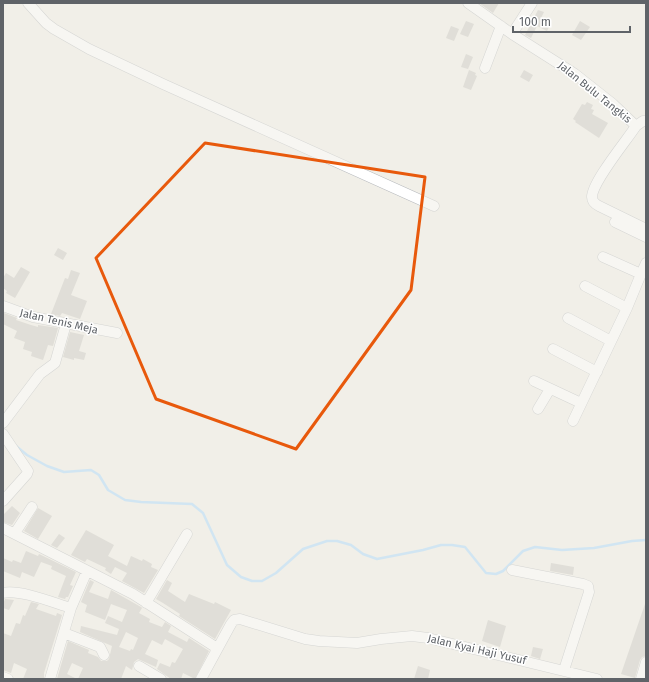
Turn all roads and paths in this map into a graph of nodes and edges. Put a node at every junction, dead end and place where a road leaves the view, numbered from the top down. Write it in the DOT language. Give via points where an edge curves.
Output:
graph roads {
  1 [pos="28,3"];
  2 [pos="468,3"];
  3 [pos="532,3"];
  4 [pos="501,26"];
  5 [pos="512,34"];
  6 [pos="485,68"];
  7 [pos="646,121"];
  8 [pos="636,126"];
  9 [pos="434,206"];
  10 [pos="615,222"];
  11 [pos="646,229"];
  12 [pos="646,237"];
  13 [pos="603,257"];
  14 [pos="646,263"];
  15 [pos="640,274"];
  16 [pos="585,286"];
  17 [pos="3,306"];
  18 [pos="627,308"];
  19 [pos="568,318"];
  20 [pos="66,324"];
  21 [pos="117,333"];
  22 [pos="611,341"];
  23 [pos="553,350"];
  24 [pos="597,372"];
  25 [pos="534,381"];
  26 [pos="550,389"];
  27 [pos="581,403"];
  28 [pos="538,409"];
  29 [pos="573,421"];
  30 [pos="3,423"];
  31 [pos="3,434"];
  32 [pos="3,501"];
  33 [pos="32,507"];
  34 [pos="3,528"];
  35 [pos="15,533"];
  36 [pos="187,534"];
  37 [pos="512,570"];
  38 [pos="87,571"];
  39 [pos="3,593"];
  40 [pos="146,603"];
  41 [pos="71,608"];
  42 [pos="64,633"];
  43 [pos="218,648"];
  44 [pos="104,655"];
  45 [pos="646,662"];
  46 [pos="138,666"];
  47 [pos="564,670"];
  48 [pos="3,677"];
  49 [pos="579,677"];
  50 [pos="8,679"];
  51 [pos="50,679"];
  52 [pos="161,679"];
  53 [pos="201,679"];
  54 [pos="597,679"];
  55 [pos="641,679"];
  1 -- 9 [label="street" via="46,23 89,49"];
  2 -- 4 [label="street, Jalan Bulu Tangkis"];
  3 -- 5 [label="street"];
  4 -- 5 [label="street, Jalan Bulu Tangkis"];
  4 -- 6 [label="street"];
  5 -- 8 [label="street, Jalan Bulu Tangkis" via="575,74 614,104"];
  7 -- 8 [label="street"];
  8 -- 11 [label="street, Jalan Bulu Tangkis" via="599,179 592,197 599,206"];
  10 -- 12 [label="street"];
  13 -- 15 [label="street"];
  14 -- 15 [label="street"];
  15 -- 18 [label="street"];
  16 -- 18 [label="street"];
  17 -- 20 [label="street, Jalan Tenis Meja" via="33,317"];
  18 -- 22 [label="street"];
  19 -- 22 [label="street"];
  20 -- 21 [label="street, Jalan Tenis Meja"];
  20 -- 30 [label="street" via="54,363 40,374"];
  22 -- 24 [label="street"];
  23 -- 24 [label="street"];
  24 -- 27 [label="street"];
  25 -- 26 [label="street"];
  26 -- 27 [label="street"];
  26 -- 28 [label="street"];
  27 -- 29 [label="street"];
  31 -- 32 [label="street" via="28,471"];
  33 -- 35 [label="street"];
  34 -- 35 [label="street"];
  35 -- 38 [label="street"];
  36 -- 40 [label="street"];
  37 -- 47 [label="street" via="588,586 589,592"];
  38 -- 40 [label="street"];
  38 -- 41 [label="street"];
  39 -- 41 [label="street" via="11,592 34,597"];
  40 -- 43 [label="street"];
  41 -- 42 [label="street"];
  42 -- 44 [label="street" via="100,647"];
  42 -- 51 [label="street"];
  43 -- 47 [label="street, Jalan Kyai Haji Yusuf" via="234,620 240,619 319,641 357,643 398,637 424,637"];
  43 -- 53 [label="street, Jalan Kyai Haji Yusuf"];
  45 -- 55 [label="street"];
  46 -- 52 [label="street"];
  47 -- 49 [label="street, Jalan Kyai Haji Yusuf"];
  48 -- 50 [label="street"];
  49 -- 54 [label="street, Jalan Kyai Haji Yusuf"];
}
